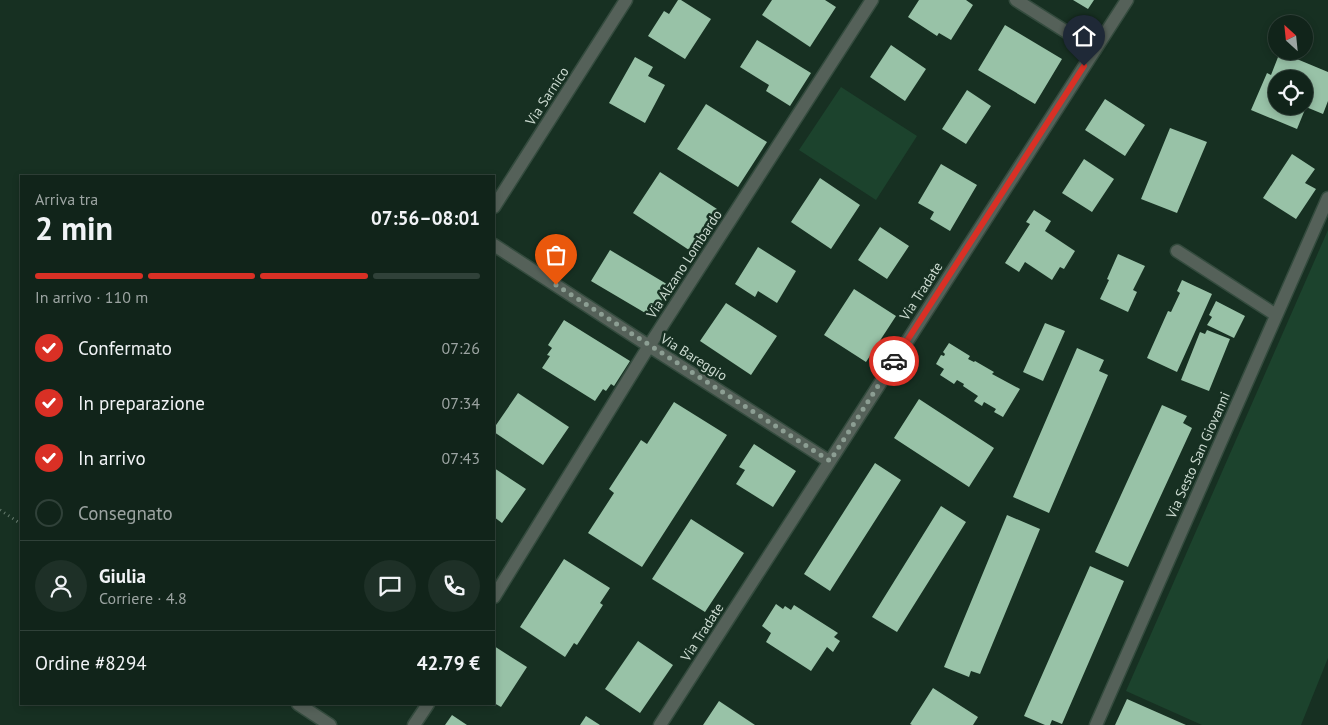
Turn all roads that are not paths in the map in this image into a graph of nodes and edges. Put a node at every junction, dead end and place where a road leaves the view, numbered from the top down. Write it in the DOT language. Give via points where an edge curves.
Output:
graph roads {
  1 [pos="626,0"];
  2 [pos="872,0"];
  3 [pos="1016,0"];
  4 [pos="1127,0"];
  5 [pos="1095,50"];
  6 [pos="1328,198"];
  7 [pos="495,205"];
  8 [pos="495,246"];
  9 [pos="1177,251"];
  10 [pos="1276,315"];
  11 [pos="649,346"];
  12 [pos="830,461"];
  13 [pos="495,595"];
  14 [pos="300,705"];
  15 [pos="427,705"];
  16 [pos="330,725"];
  17 [pos="414,725"];
  18 [pos="660,725"];
  19 [pos="1096,725"];
  1 -- 7 [label="street, Via Sarnico"];
  2 -- 11 [label="street, Via Alzano Lombardo"];
  3 -- 5 [label="street"];
  4 -- 5 [label="street, Via Tradate"];
  5 -- 12 [label="street, Via Tradate"];
  6 -- 10 [label="street, Via Sesto San Giovanni"];
  8 -- 11 [label="street, Via Bareggio"];
  9 -- 10 [label="street"];
  10 -- 19 [label="street, Via Sesto San Giovanni"];
  11 -- 12 [label="street, Via Bareggio"];
  11 -- 13 [label="street, Via Alzano Lombardo"];
  12 -- 18 [label="street, Via Tradate"];
  14 -- 16 [label="street"];
  15 -- 17 [label="street"];
}
